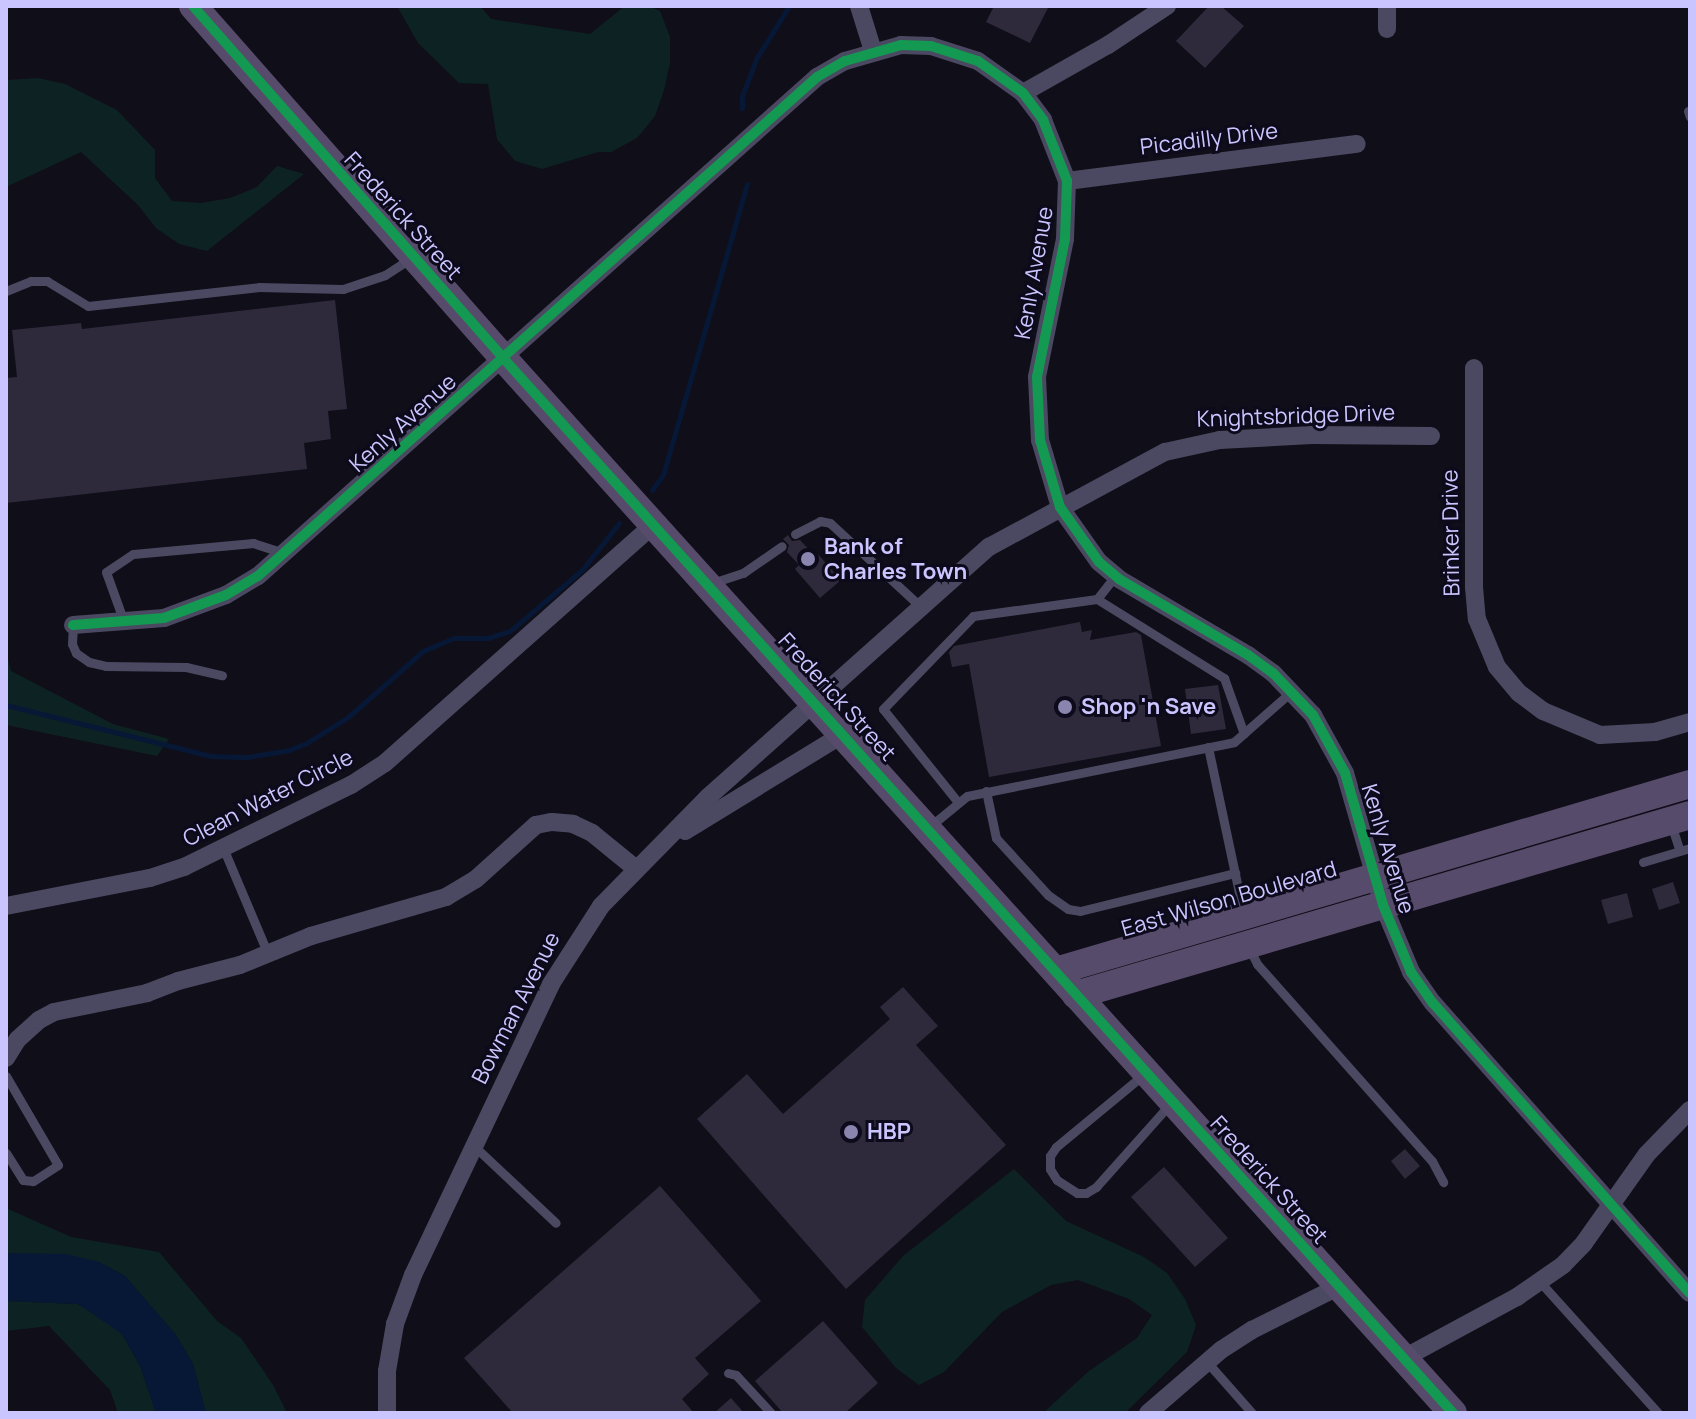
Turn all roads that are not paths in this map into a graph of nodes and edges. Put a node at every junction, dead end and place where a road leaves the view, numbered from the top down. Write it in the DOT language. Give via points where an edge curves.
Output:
graph roads {
  1 [pos="193,6"];
  2 [pos="859,6"];
  3 [pos="1167,6"];
  4 [pos="1387,6"];
  5 [pos="1387,29"];
  6 [pos="873,51"];
  7 [pos="1023,93"];
  8 [pos="1357,144"];
  9 [pos="1067,181"];
  10 [pos="414,256"];
  11 [pos="6,291"];
  12 [pos="504,359"];
  13 [pos="1474,368"];
  14 [pos="1431,436"];
  15 [pos="1060,507"];
  16 [pos="654,524"];
  17 [pos="795,534"];
  18 [pos="782,546"];
  19 [pos="286,554"];
  20 [pos="1115,576"];
  21 [pos="710,584"];
  22 [pos="1097,599"];
  23 [pos="921,607"];
  24 [pos="125,623"];
  25 [pos="73,625"];
  26 [pos="222,675"];
  27 [pos="1292,691"];
  28 [pos="815,702"];
  29 [pos="1690,722"];
  30 [pos="843,734"];
  31 [pos="1244,734"];
  32 [pos="1208,747"];
  33 [pos="1690,784"];
  34 [pos="986,791"];
  35 [pos="957,801"];
  36 [pos="1680,818"];
  37 [pos="927,828"];
  38 [pos="224,850"];
  39 [pos="1685,850"];
  40 [pos="1643,862"];
  41 [pos="639,863"];
  42 [pos="1235,873"];
  43 [pos="1375,876"];
  44 [pos="1383,905"];
  45 [pos="6,906"];
  46 [pos="1243,915"];
  47 [pos="1248,945"];
  48 [pos="267,952"];
  49 [pos="1162,970"];
  50 [pos="1056,971"];
  51 [pos="1076,995"];
  52 [pos="6,1058"];
  53 [pos="1146,1072"];
  54 [pos="6,1076"];
  55 [pos="1172,1102"];
  56 [pos="1690,1110"];
  57 [pos="474,1146"];
  58 [pos="6,1153"];
  59 [pos="1443,1182"];
  60 [pos="1611,1205"];
  61 [pos="556,1223"];
  62 [pos="1541,1283"];
  63 [pos="1338,1287"];
  64 [pos="1690,1293"];
  65 [pos="1404,1358"];
  66 [pos="1206,1362"];
  67 [pos="728,1373"];
  68 [pos="387,1413"];
  69 [pos="771,1413"];
  70 [pos="1148,1413"];
  71 [pos="1252,1413"];
  72 [pos="1453,1413"];
  73 [pos="1658,1413"];
  1 -- 10 [label="main road, Frederick Street"];
  2 -- 6 [label="street"];
  3 -- 7 [label="street"];
  4 -- 5 [label="street"];
  6 -- 7 [label="street, Kenly Avenue" via="901,45 956,52"];
  6 -- 12 [label="street, Kenly Avenue" via="817,77"];
  7 -- 9 [label="street, Kenly Avenue" via="1043,120"];
  8 -- 9 [label="street, Picadilly Drive"];
  9 -- 15 [label="street, Kenly Avenue" via="1065,239 1037,377 1040,440"];
  10 -- 11 [label="lane" via="385,275 343,289 259,287 88,306 47,281"];
  10 -- 12 [label="main road, Frederick Street"];
  12 -- 16 [label="main road, Frederick Street"];
  12 -- 19 [label="street, Kenly Avenue"];
  13 -- 29 [label="street, Brinker Drive" via="1474,587 1477,619 1497,667 1543,711 1600,735 1643,734"];
  14 -- 15 [label="street, Knightsbridge Drive" via="1312,435 1193,443 1165,452"];
  15 -- 20 [label="street, Kenly Avenue"];
  15 -- 23 [label="street, Knightsbridge Drive" via="989,547"];
  16 -- 21 [label="main road, Frederick Street"];
  16 -- 38 [label="street, Clean Water Circle" via="385,763"];
  17 -- 23 [label="lane" via="820,521 830,523"];
  18 -- 21 [label="lane" via="743,573"];
  19 -- 24 [label="street, Kenly Avenue" via="258,576 205,604 164,618"];
  19 -- 24 [label="lane" via="253,543 133,554 106,572"];
  20 -- 22 [label="lane"];
  20 -- 27 [label="street, Kenly Avenue" via="1248,655"];
  21 -- 28 [label="main road, Frederick Street"];
  22 -- 31 [label="lane" via="1224,678"];
  22 -- 35 [label="lane" via="973,616 883,709"];
  23 -- 28 [label="street, Knightsbridge Drive"];
  24 -- 25 [label="street, Kenly Avenue"];
  25 -- 26 [label="lane" via="72,644 89,662 186,667"];
  27 -- 31 [label="lane"];
  27 -- 43 [label="street, Kenly Avenue" via="1331,742 1345,773"];
  28 -- 30 [label="main road, Frederick Street"];
  28 -- 41 [label="street, Bowman Avenue"];
  30 -- 37 [label="main road, Frederick Street"];
  30 -- 41 [label="street" via="735,797"];
  31 -- 32 [label="lane" via="1234,742"];
  32 -- 34 [label="lane"];
  32 -- 42 [label="lane"];
  33 -- 43 [label="main road, East Wilson Boulevard"];
  34 -- 35 [label="lane"];
  34 -- 42 [label="lane" via="996,838 1048,895 1068,909 1080,911"];
  35 -- 37 [label="lane"];
  36 -- 39 [label="lane"];
  36 -- 44 [label="main road"];
  37 -- 50 [label="main road, Frederick Street"];
  38 -- 45 [label="street, Clean Water Circle" via="150,878"];
  38 -- 48 [label="lane"];
  39 -- 40 [label="lane"];
  41 -- 48 [label="street" via="573,824 536,825 476,879 446,897"];
  41 -- 57 [label="street, Bowman Avenue" via="572,945"];
  42 -- 46 [label="lane"];
  43 -- 44 [label="street, Kenly Avenue"];
  43 -- 46 [label="main road, East Wilson Boulevard"];
  44 -- 47 [label="main road"];
  44 -- 60 [label="street, Kenly Avenue" via="1411,972 1433,1003"];
  46 -- 49 [label="main road" via="1241,932 1174,952"];
  46 -- 50 [label="main road, East Wilson Boulevard"];
  47 -- 49 [label="main road"];
  47 -- 59 [label="lane" via="1257,964 1432,1161"];
  48 -- 52 [label="street" via="147,993 54,1012 18,1039"];
  49 -- 51 [label="main road"];
  50 -- 51 [label="main road, Frederick Street"];
  51 -- 53 [label="main road, Frederick Street"];
  53 -- 55 [label="main road, Frederick Street"];
  53 -- 55 [label="lane" via="1056,1147 1050,1169 1057,1180 1077,1193 1096,1187"];
  54 -- 58 [label="lane" via="58,1165 33,1181 23,1180"];
  55 -- 63 [label="main road, Frederick Street"];
  56 -- 60 [label="street" via="1647,1154"];
  57 -- 61 [label="lane"];
  57 -- 68 [label="street, Bowman Avenue" via="395,1324"];
  60 -- 62 [label="street" via="1584,1243"];
  60 -- 64 [label="street, Kenly Avenue"];
  62 -- 65 [label="street"];
  62 -- 73 [label="lane"];
  63 -- 65 [label="main road, Frederick Street"];
  63 -- 66 [label="street" via="1252,1330"];
  65 -- 72 [label="main road, Frederick Street"];
  66 -- 70 [label="street"];
  66 -- 71 [label="lane"];
  67 -- 69 [label="lane"];
}
